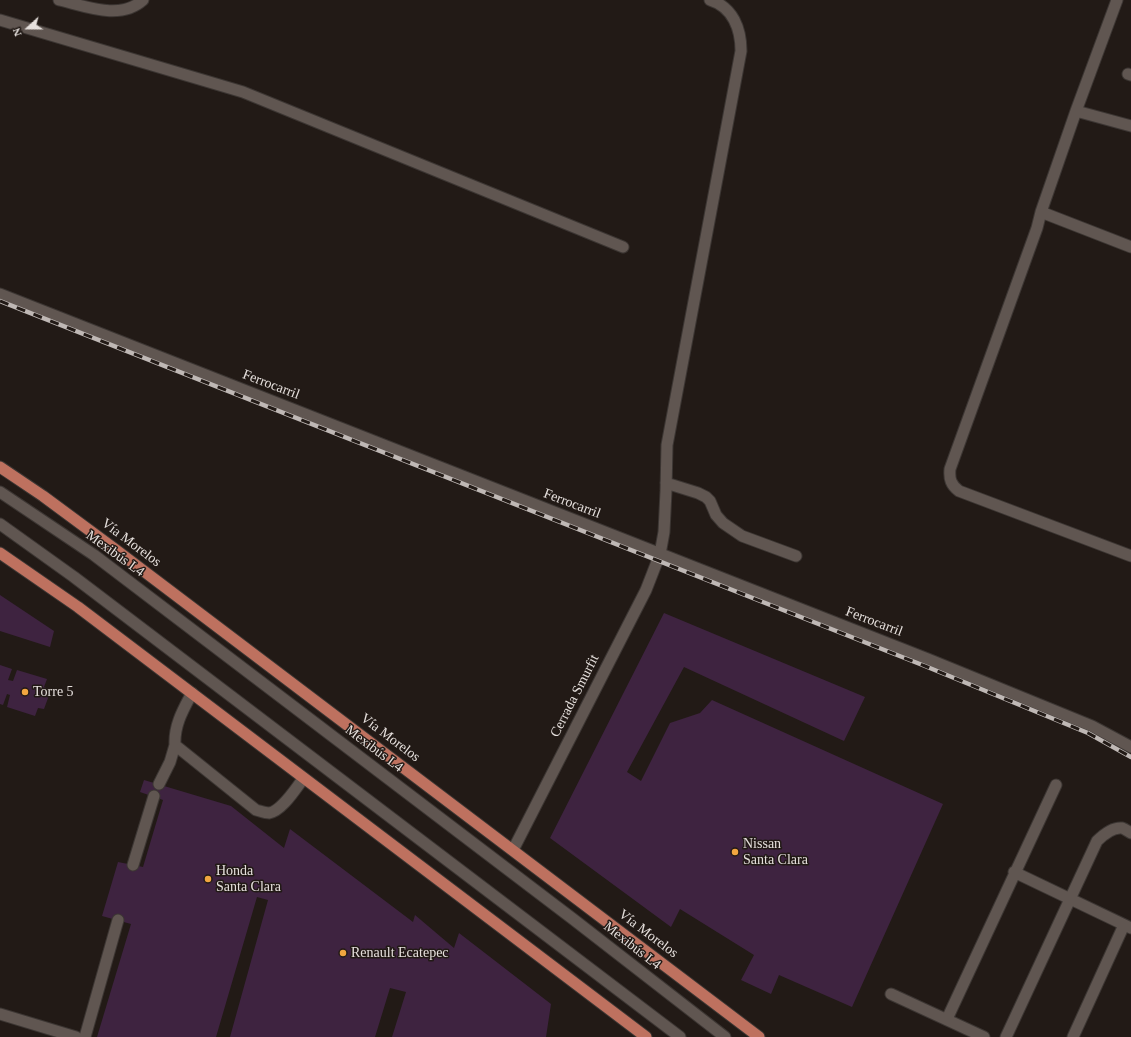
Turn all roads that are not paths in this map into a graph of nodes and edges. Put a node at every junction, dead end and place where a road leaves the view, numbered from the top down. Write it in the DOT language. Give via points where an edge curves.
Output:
graph roads {
  1 [pos="60,0"];
  2 [pos="143,0"];
  3 [pos="710,0"];
  4 [pos="1117,0"];
  5 [pos="0,20"];
  6 [pos="1076,112"];
  7 [pos="1131,126"];
  8 [pos="1041,212"];
  9 [pos="622,247"];
  10 [pos="1131,247"];
  11 [pos="0,294"];
  12 [pos="0,467"];
  13 [pos="666,483"];
  14 [pos="0,492"];
  15 [pos="0,524"];
  16 [pos="0,553"];
  17 [pos="660,554"];
  18 [pos="796,556"];
  19 [pos="1131,556"];
  20 [pos="192,693"];
  21 [pos="175,745"];
  22 [pos="1131,747"];
  23 [pos="303,779"];
  24 [pos="159,784"];
  25 [pos="1056,786"];
  26 [pos="154,796"];
  27 [pos="1131,833"];
  28 [pos="512,850"];
  29 [pos="133,865"];
  30 [pos="1014,872"];
  31 [pos="1069,899"];
  32 [pos="118,920"];
  33 [pos="1128,926"];
  34 [pos="891,994"];
  35 [pos="0,1014"];
  36 [pos="947,1019"];
  37 [pos="76,1037"];
  38 [pos="85,1037"];
  39 [pos="646,1037"];
  40 [pos="680,1037"];
  41 [pos="725,1037"];
  42 [pos="759,1037"];
  43 [pos="984,1037"];
  44 [pos="1006,1037"];
  45 [pos="1073,1037"];
  1 -- 2 [label="street" via="105,12 121,10"];
  3 -- 13 [label="street, Cerrada Smurfit" via="722,7 737,25 741,37 741,51 667,445"];
  4 -- 6 [label="street"];
  5 -- 9 [label="street" via="243,92"];
  6 -- 7 [label="street"];
  6 -- 8 [label="street"];
  8 -- 10 [label="street"];
  8 -- 19 [label="street" via="949,477 959,491"];
  11 -- 17 [label="street, Ferrocarril"];
  12 -- 28 [label="main road, Vía Morelos" via="116,550"];
  13 -- 17 [label="street, Cerrada Smurfit" via="664,532"];
  13 -- 18 [label="street" via="706,497 723,523 742,536"];
  14 -- 41 [label="street, Mexibús L4" via="100,560 574,919"];
  15 -- 40 [label="street" via="74,577"];
  16 -- 20 [label="main road" via="78,607"];
  17 -- 22 [label="street, Ferrocarril" via="1092,726"];
  17 -- 28 [label="street, Cerrada Smurfit" via="646,590"];
  20 -- 21 [label="street" via="177,723"];
  20 -- 23 [label="main road"];
  21 -- 23 [label="street" via="256,810 263,812 276,811"];
  21 -- 24 [label="street"];
  23 -- 39 [label="main road"];
  25 -- 30 [label="street"];
  26 -- 29 [label="street"];
  27 -- 31 [label="street" via="1122,828 1101,836"];
  28 -- 42 [label="main road, Vía Morelos"];
  30 -- 31 [label="street"];
  30 -- 36 [label="street"];
  31 -- 33 [label="street"];
  31 -- 44 [label="street"];
  32 -- 38 [label="street"];
  33 -- 45 [label="street"];
  34 -- 36 [label="street"];
  35 -- 37 [label="street"];
  36 -- 43 [label="street"];
}
